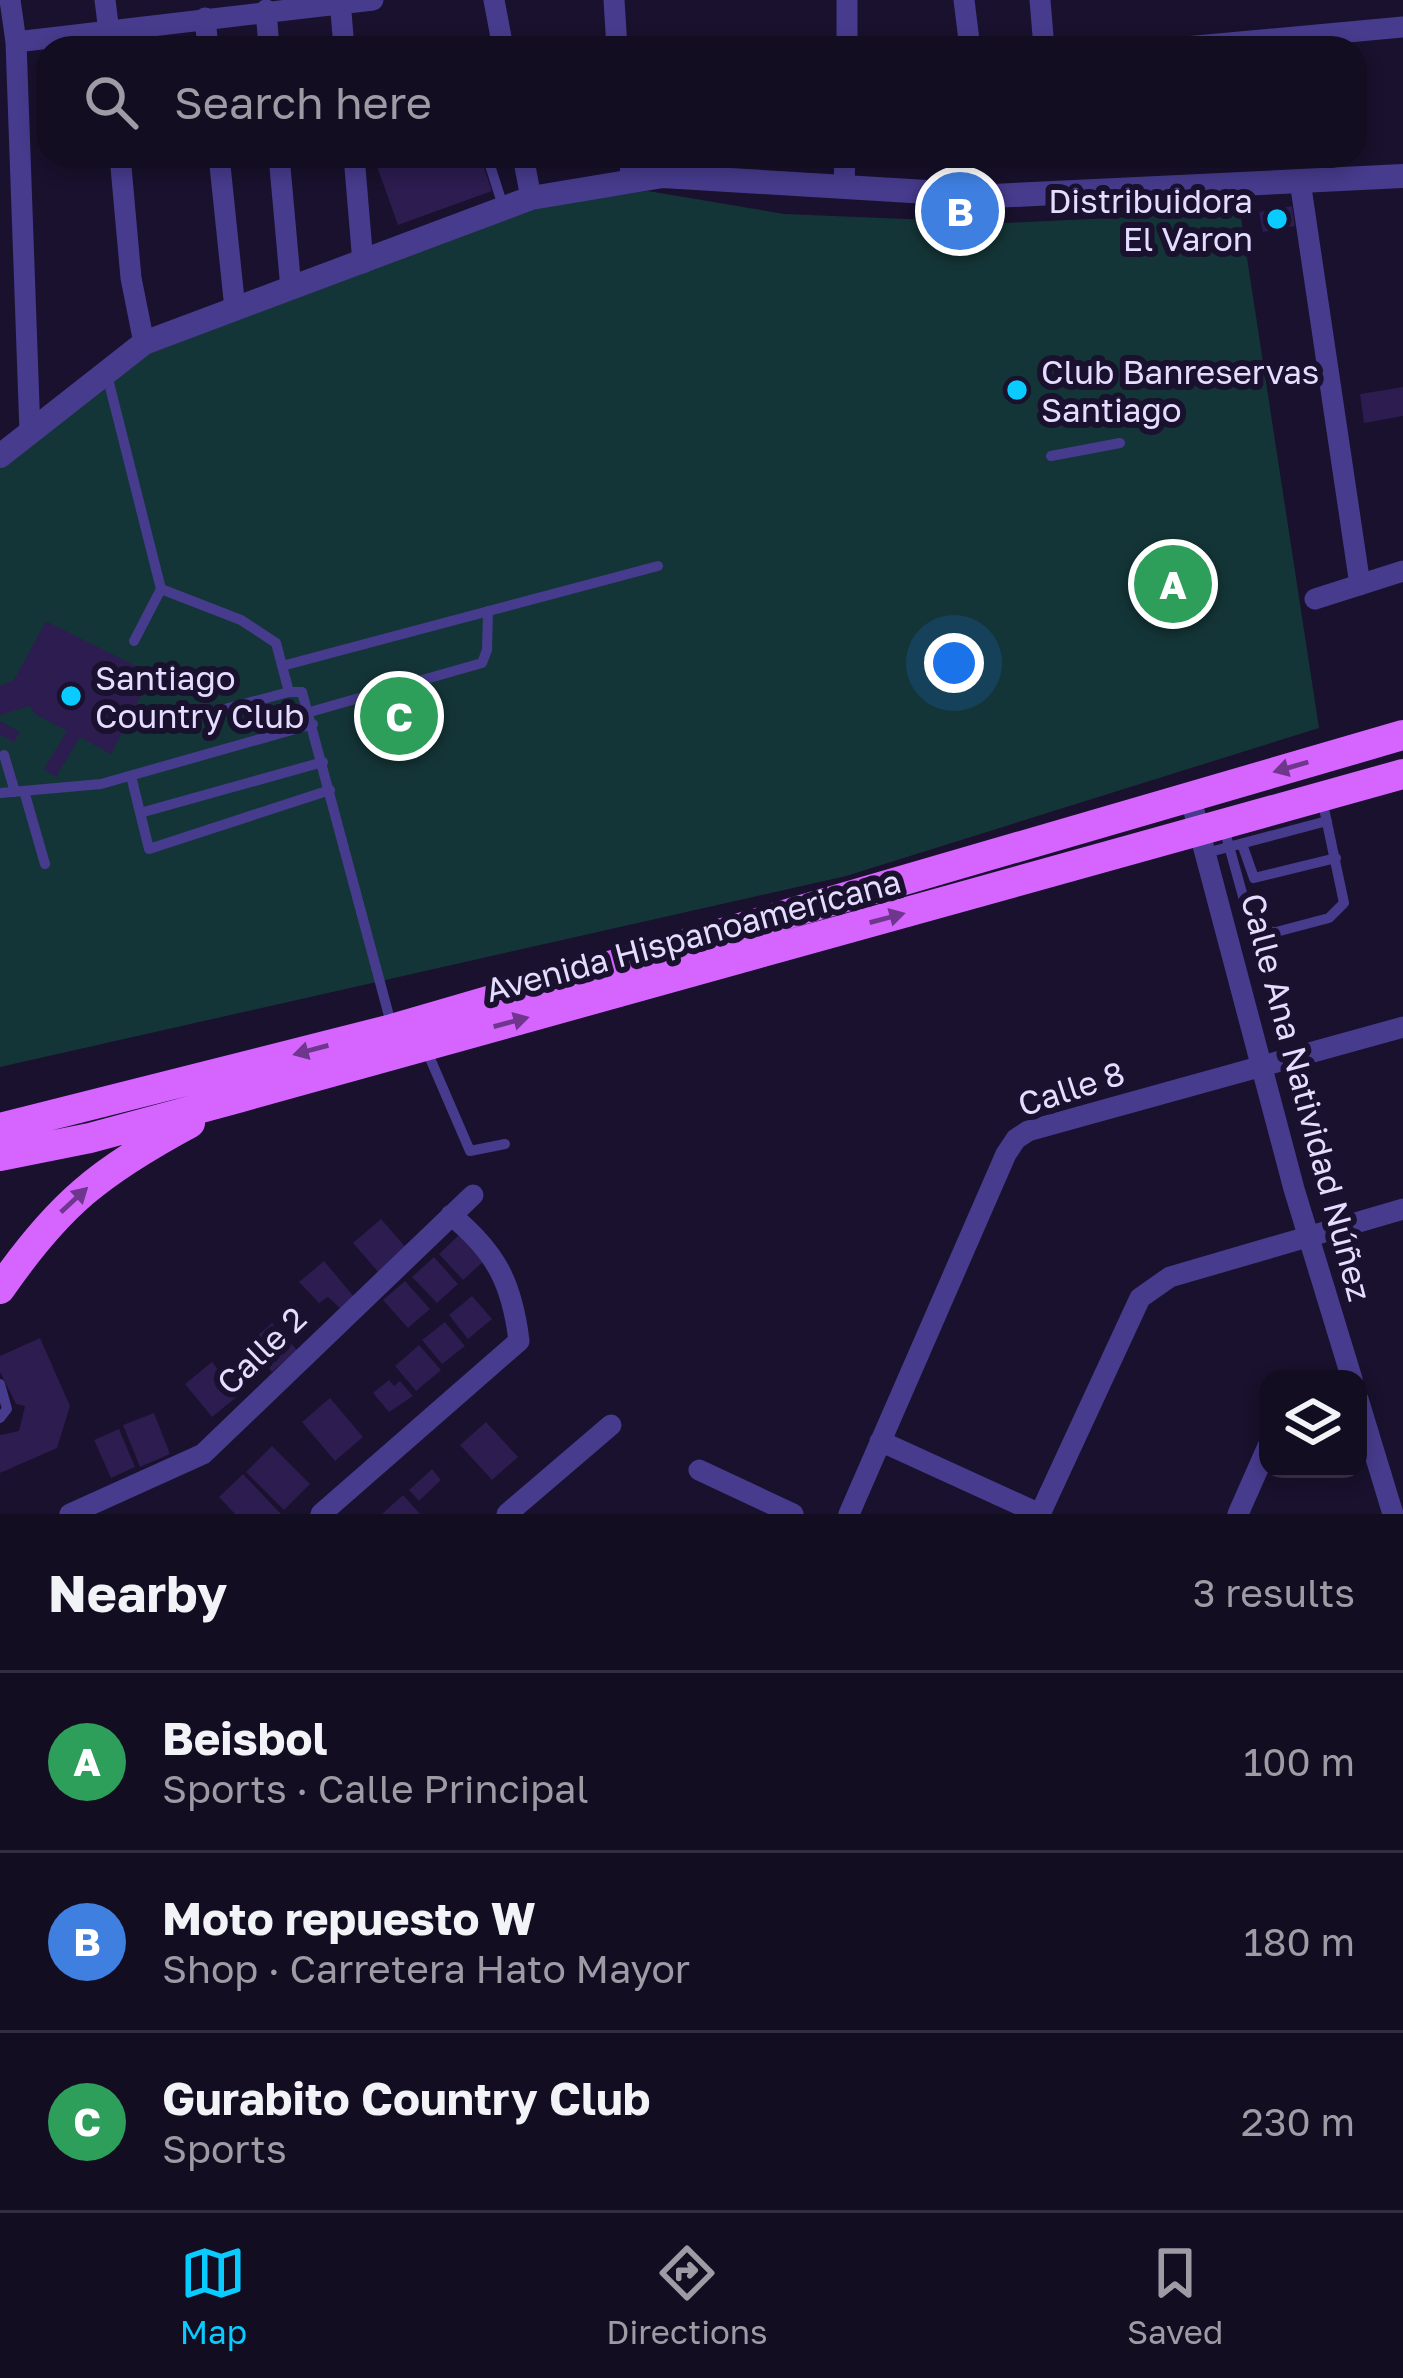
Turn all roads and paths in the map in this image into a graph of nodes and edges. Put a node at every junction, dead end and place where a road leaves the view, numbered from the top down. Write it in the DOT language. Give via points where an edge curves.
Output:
graph roads {
  1 [pos="10,0"];
  2 [pos="105,0"];
  3 [pos="373,0"];
  4 [pos="494,0"];
  5 [pos="614,0"];
  6 [pos="847,0"];
  7 [pos="964,0"];
  8 [pos="1040,0"];
  9 [pos="340,2"];
  10 [pos="230,7"];
  11 [pos="266,10"];
  12 [pos="205,18"];
  13 [pos="1403,27"];
  14 [pos="110,36"];
  15 [pos="124,36"];
  16 [pos="207,36"];
  17 [pos="268,36"];
  18 [pos="343,36"];
  19 [pos="501,36"];
  20 [pos="616,36"];
  21 [pos="847,36"];
  22 [pos="968,36"];
  23 [pos="1043,36"];
  24 [pos="1305,36"];
  25 [pos="36,42"];
  26 [pos="16,43"];
  27 [pos="121,168"];
  28 [pos="220,168"];
  29 [pos="280,168"];
  30 [pos="355,168"];
  31 [pos="491,168"];
  32 [pos="526,168"];
  33 [pos="845,168"];
  34 [pos="956,168"];
  35 [pos="631,169"];
  36 [pos="1403,176"];
  37 [pos="1300,181"];
  38 [pos="844,188"];
  39 [pos="952,194"];
  40 [pos="531,198"];
  41 [pos="504,209"];
  42 [pos="363,263"];
  43 [pos="291,289"];
  44 [pos="235,309"];
  45 [pos="144,343"];
  46 [pos="106,371"];
  47 [pos="30,433"];
  48 [pos="1120,443"];
  49 [pos="0,456"];
  50 [pos="1051,456"];
  51 [pos="658,566"];
  52 [pos="1403,572"];
  53 [pos="1360,585"];
  54 [pos="161,589"];
  55 [pos="1315,599"];
  56 [pos="488,611"];
  57 [pos="134,641"];
  58 [pos="282,666"];
  59 [pos="289,692"];
  60 [pos="312,718"];
  61 [pos="150,729"];
  62 [pos="1403,735"];
  63 [pos="4,754"];
  64 [pos="323,762"];
  65 [pos="1403,774"];
  66 [pos="131,776"];
  67 [pos="330,790"];
  68 [pos="20,792"];
  69 [pos="0,793"];
  70 [pos="1190,796"];
  71 [pos="1324,809"];
  72 [pos="140,812"];
  73 [pos="1221,840"];
  74 [pos="1336,858"];
  75 [pos="45,864"];
  76 [pos="1403,1027"];
  77 [pos="405,1043"];
  78 [pos="1262,1066"];
  79 [pos="229,1085"];
  80 [pos="0,1112"];
  81 [pos="0,1128"];
  82 [pos="505,1144"];
  83 [pos="0,1156"];
  84 [pos="473,1195"];
  85 [pos="1403,1210"];
  86 [pos="451,1215"];
  87 [pos="1308,1238"];
  88 [pos="0,1289"];
  89 [pos="1349,1370"];
  90 [pos="0,1384"];
  91 [pos="0,1418"];
  92 [pos="611,1425"];
  93 [pos="1367,1428"];
  94 [pos="880,1442"];
  95 [pos="1259,1466"];
  96 [pos="698,1470"];
  97 [pos="108,1507"];
  98 [pos="70,1514"];
  99 [pos="321,1514"];
  100 [pos="509,1514"];
  101 [pos="794,1514"];
  102 [pos="849,1514"];
  103 [pos="1040,1514"];
  104 [pos="1238,1514"];
  105 [pos="1393,1514"];
  1 -- 26 [label="street"];
  2 -- 14 [label="street"];
  3 -- 9 [label="street"];
  4 -- 19 [label="street"];
  5 -- 20 [label="street"];
  6 -- 21 [label="street"];
  7 -- 22 [label="street"];
  8 -- 23 [label="street"];
  9 -- 11 [label="street"];
  9 -- 18 [label="street"];
  10 -- 11 [label="street"];
  10 -- 12 [label="street"];
  11 -- 17 [label="street"];
  12 -- 15 [label="street"];
  12 -- 16 [label="street"];
  13 -- 24 [label="street"];
  25 -- 26 [label="street"];
  26 -- 47 [label="street"];
  27 -- 45 [label="street"];
  28 -- 44 [label="street"];
  29 -- 43 [label="street"];
  30 -- 42 [label="street"];
  31 -- 41 [label="lane"];
  32 -- 40 [label="street"];
  33 -- 38 [label="street"];
  34 -- 39 [label="street"];
  35 -- 38 [label="street"];
  35 -- 40 [label="street"];
  36 -- 37 [label="street"];
  37 -- 39 [label="street"];
  37 -- 53 [label="street"];
  38 -- 39 [label="street"];
  40 -- 41 [label="street"];
  41 -- 42 [label="street"];
  42 -- 43 [label="street"];
  43 -- 44 [label="street"];
  44 -- 45 [label="street"];
  45 -- 46 [label="street"];
  46 -- 47 [label="street"];
  46 -- 54 [label="lane"];
  47 -- 49 [label="street"];
  48 -- 50 [label="lane"];
  51 -- 56 [label="lane"];
  52 -- 53 [label="street"];
  53 -- 55 [label="street"];
  54 -- 57 [label="lane"];
  54 -- 58 [label="lane" via="241,620 276,643"];
  56 -- 58 [label="lane"];
  56 -- 60 [label="lane" via="482,663"];
  58 -- 59 [label="lane"];
  59 -- 60 [label="lane" via="302,692"];
  59 -- 61 [label="lane"];
  60 -- 64 [label="lane"];
  60 -- 66 [label="lane"];
  62 -- 70 [label="main road, Avenida Hispanoamericana, one-way"];
  63 -- 68 [label="lane"];
  64 -- 67 [label="lane"];
  64 -- 72 [label="lane"];
  65 -- 71 [label="main road, Avenida Hispanoamericana"];
  66 -- 68 [label="lane"];
  66 -- 72 [label="lane"];
  67 -- 72 [label="lane" via="149,848"];
  67 -- 77 [label="lane"];
  68 -- 69 [label="lane"];
  68 -- 75 [label="lane"];
  70 -- 73 [label="street, Calle Ana Natividad Núñez"];
  70 -- 77 [label="main road, Avenida Hispanoamericana"];
  71 -- 73 [label="main road, Avenida Hispanoamericana"];
  71 -- 74 [label="lane"];
  73 -- 74 [label="lane" via="1254,878"];
  73 -- 74 [label="lane" via="1252,926 1264,934 1336,914 1345,894"];
  77 -- 73 [label="main road, Avenida Hispanoamericana, one-way"];
  73 -- 78 [label="street, Calle Ana Natividad Núñez"];
  76 -- 78 [label="street, Calle 8"];
  77 -- 79 [label="main road, Avenida Hispanoamericana"];
  77 -- 82 [label="lane" via="470,1151"];
  78 -- 87 [label="street, Calle Ana Natividad Núñez"];
  78 -- 94 [label="street, Calle 8" via="1016,1138"];
  79 -- 80 [label="main road"];
  79 -- 81 [label="main road"];
  79 -- 83 [label="main road, Avenida Hispanoamericana" via="90,1138"];
  88 -- 79 [label="main road, one-way" via="40,1231 118,1162"];
  84 -- 86 [label="street, Calle 2"];
  85 -- 87 [label="street"];
  86 -- 97 [label="street, Calle 2" via="203,1454"];
  86 -- 99 [label="street" via="498,1262 519,1341"];
  87 -- 89 [label="street, Calle Ana Natividad Núñez"];
  87 -- 103 [label="street" via="1171,1277 1140,1298"];
  90 -- 91 [label="lane" via="7,1408"];
  92 -- 100 [label="street"];
  93 -- 105 [label="street"];
  94 -- 102 [label="street, Calle 8"];
  94 -- 103 [label="street"];
  95 -- 104 [label="street"];
  96 -- 101 [label="street"];
  97 -- 98 [label="street, Calle 2"];
}
